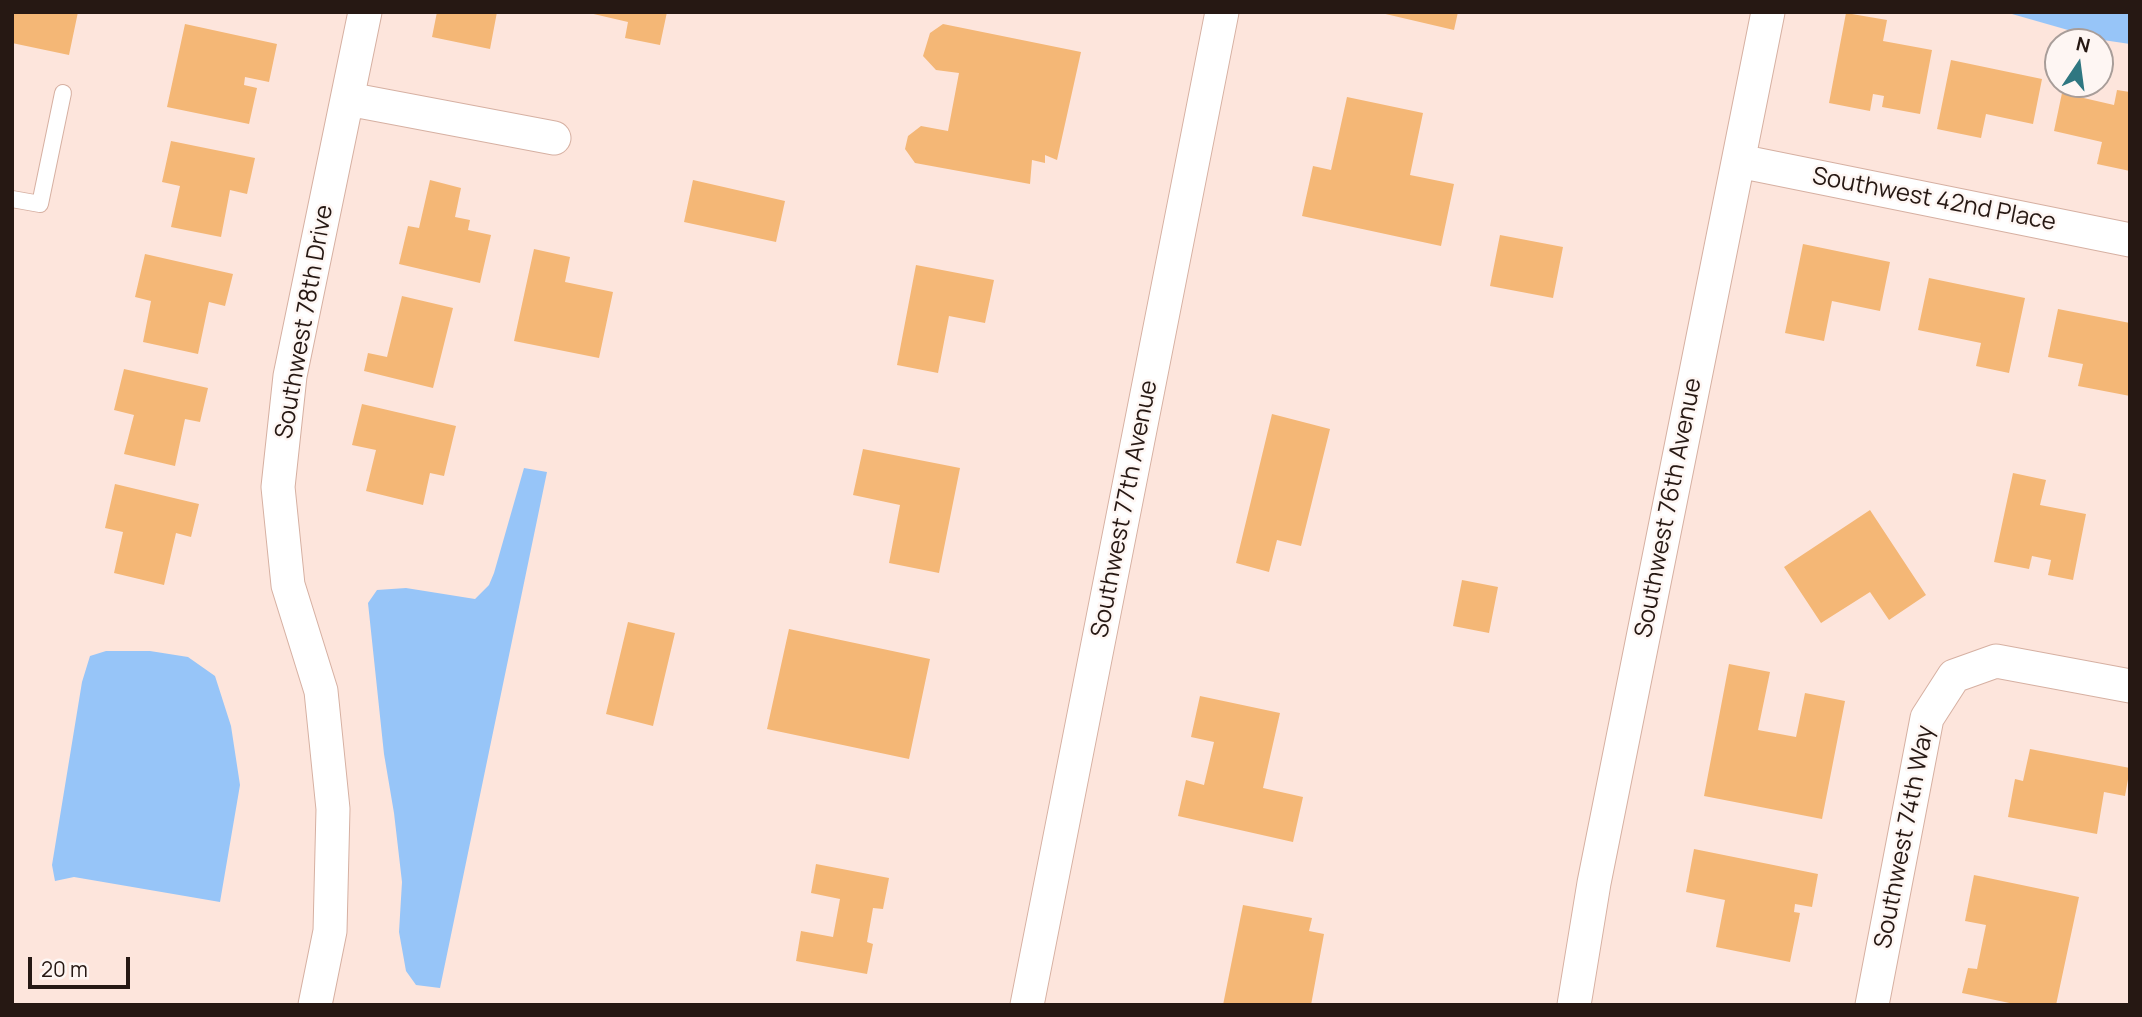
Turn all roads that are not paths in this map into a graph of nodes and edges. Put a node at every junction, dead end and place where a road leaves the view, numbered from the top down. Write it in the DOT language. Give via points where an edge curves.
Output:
graph roads {
  1 [pos="366,12"];
  2 [pos="1222,12"];
  3 [pos="1768,12"];
  4 [pos="63,93"];
  5 [pos="348,99"];
  6 [pos="554,138"];
  7 [pos="1739,161"];
  8 [pos="12,199"];
  9 [pos="2130,240"];
  10 [pos="2130,686"];
  11 [pos="315,1005"];
  12 [pos="1027,1005"];
  13 [pos="1574,1005"];
  14 [pos="1872,1005"];
  1 -- 5 [label="street, Southwest 78th Drive"];
  2 -- 12 [label="street, Southwest 77th Avenue"];
  3 -- 7 [label="street, Southwest 76th Avenue"];
  4 -- 8 [label="lane" via="40,204"];
  5 -- 6 [label="street"];
  5 -- 11 [label="street, Southwest 78th Drive" via="290,376 278,487 288,585 321,691 333,808 330,931"];
  7 -- 9 [label="street, Southwest 42nd Place"];
  7 -- 13 [label="street, Southwest 76th Avenue" via="1594,883"];
  10 -- 14 [label="street, Southwest 74th Way" via="1997,661 1954,676 1927,718"];
}
